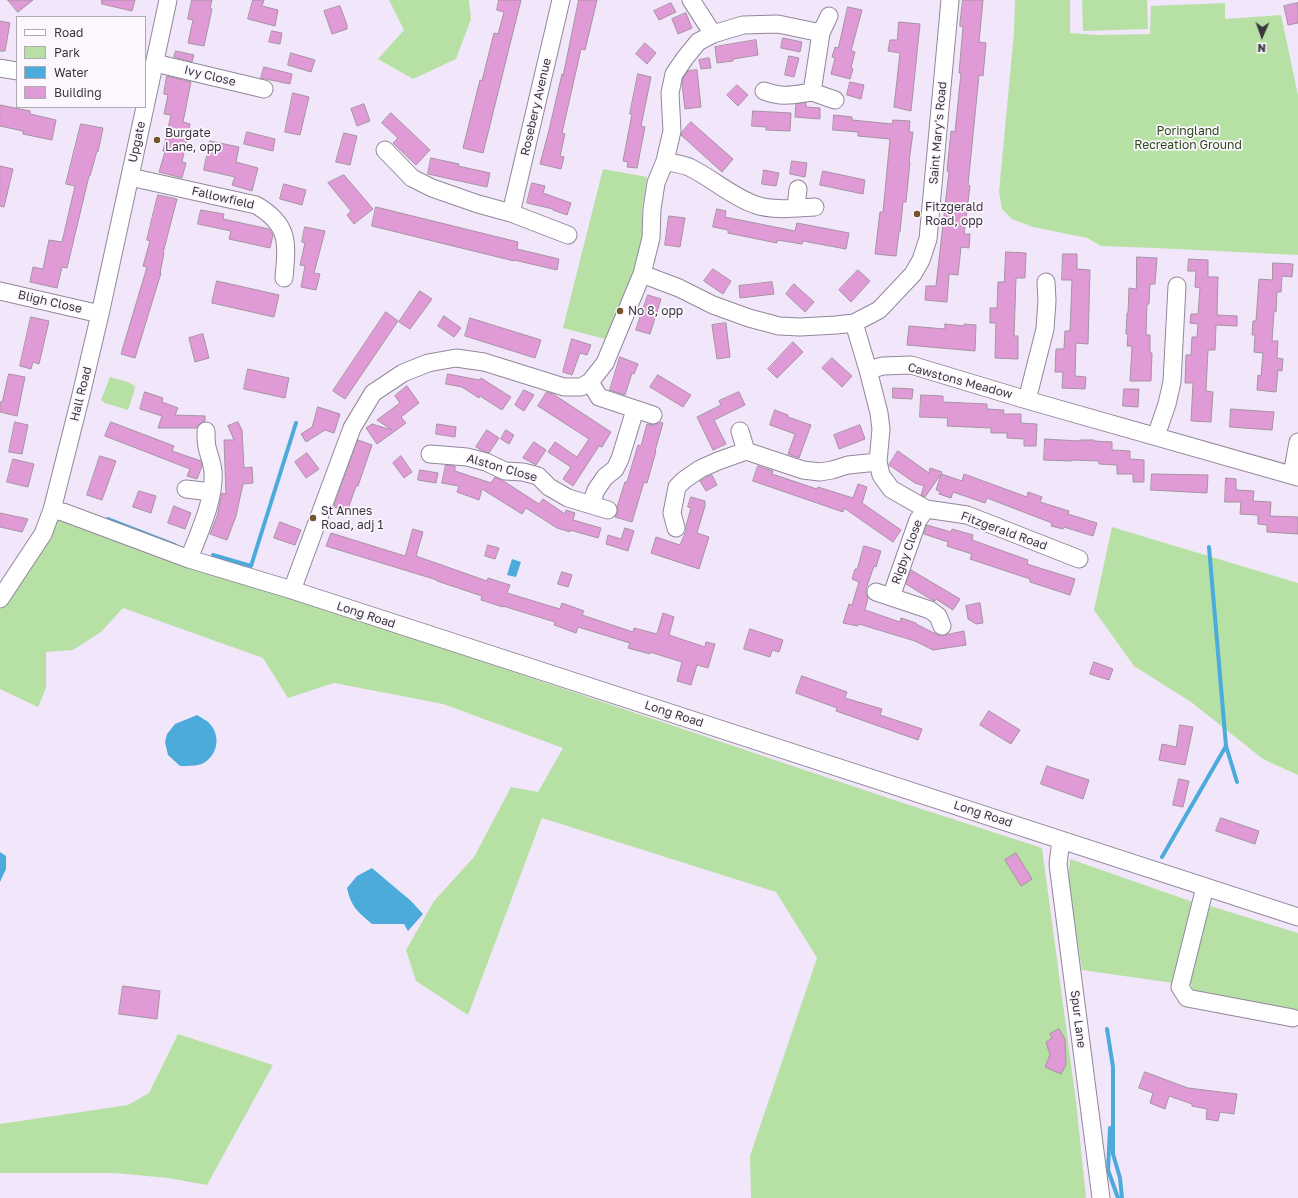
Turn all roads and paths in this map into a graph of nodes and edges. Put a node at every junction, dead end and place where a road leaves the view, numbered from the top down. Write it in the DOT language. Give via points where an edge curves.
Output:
graph roads {
  1 [pos="168,0"];
  2 [pos="561,0"];
  3 [pos="691,0"];
  4 [pos="950,0"];
  5 [pos="829,16"];
  6 [pos="821,33"];
  7 [pos="713,34"];
  8 [pos="156,62"];
  9 [pos="0,68"];
  10 [pos="16,71"];
  11 [pos="264,89"];
  12 [pos="764,91"];
  13 [pos="812,92"];
  14 [pos="146,99"];
  15 [pos="835,100"];
  16 [pos="144,108"];
  17 [pos="385,157"];
  18 [pos="665,161"];
  19 [pos="130,177"];
  20 [pos="798,189"];
  21 [pos="815,207"];
  22 [pos="796,208"];
  23 [pos="512,213"];
  24 [pos="568,235"];
  25 [pos="642,274"];
  26 [pos="284,278"];
  27 [pos="1046,282"];
  28 [pos="1177,286"];
  29 [pos="0,291"];
  30 [pos="100,314"];
  31 [pos="854,322"];
  32 [pos="868,370"];
  33 [pos="590,382"];
  34 [pos="1027,400"];
  35 [pos="635,410"];
  36 [pos="653,415"];
  37 [pos="740,431"];
  38 [pos="1156,436"];
  39 [pos="202,440"];
  40 [pos="1298,442"];
  41 [pos="746,451"];
  42 [pos="430,454"];
  43 [pos="878,462"];
  44 [pos="1295,476"];
  45 [pos="186,489"];
  46 [pos="211,492"];
  47 [pos="591,504"];
  48 [pos="926,509"];
  49 [pos="52,510"];
  50 [pos="608,510"];
  51 [pos="676,528"];
  52 [pos="189,558"];
  53 [pos="1080,559"];
  54 [pos="292,590"];
  55 [pos="0,599"];
  56 [pos="942,626"];
  57 [pos="1061,840"];
  58 [pos="1205,887"];
  59 [pos="1298,917"];
  60 [pos="1293,1018"];
  61 [pos="1101,1198"];
  1 -- 8 [label="street, Upgate"];
  2 -- 23 [label="street, Rosebery Avenue"];
  3 -- 7 [label="street"];
  4 -- 31 [label="street, Saint Mary's Road" via="928,239 921,260 901,288 879,310"];
  5 -- 6 [label="street"];
  6 -- 7 [label="street" via="778,24 743,25"];
  6 -- 13 [label="street"];
  7 -- 18 [label="street" via="698,42 674,74 670,92 672,131"];
  8 -- 11 [label="street, Ivy Close"];
  8 -- 14 [label="street, Upgate"];
  9 -- 10 [label="street"];
  12 -- 13 [label="street" via="777,96"];
  13 -- 15 [label="street"];
  16 -- 19 [label="street, Upgate"];
  17 -- 23 [label="street" via="412,178 432,188"];
  18 -- 22 [label="street" via="687,166 737,197 757,206"];
  18 -- 25 [label="street" via="656,183 651,238"];
  19 -- 26 [label="street, Fallowfield" via="256,205 266,211 283,230 287,248"];
  19 -- 30 [label="street, Hall Road"];
  20 -- 22 [label="street"];
  21 -- 22 [label="street"];
  23 -- 24 [label="street"];
  25 -- 31 [label="street, Saint Mary's Road" via="713,305 779,326 818,327"];
  25 -- 33 [label="street" via="605,363"];
  27 -- 34 [label="street, Cawstons Meadow" via="1045,329"];
  28 -- 38 [label="street" via="1172,382"];
  29 -- 30 [label="street, Bligh Close"];
  30 -- 49 [label="street, Hall Road"];
  31 -- 32 [label="street, Fitzgerald Road"];
  32 -- 34 [label="street, Cawstons Meadow" via="883,366 911,366"];
  32 -- 43 [label="street, Fitzgerald Road" via="881,429"];
  33 -- 35 [label="street" via="600,397"];
  33 -- 54 [label="street" via="581,387 564,387 484,362 456,358 428,363 403,373 373,393 352,428"];
  34 -- 38 [label="street, Cawstons Meadow"];
  35 -- 36 [label="street"];
  35 -- 47 [label="street" via="620,459 615,469 605,477 596,490"];
  37 -- 41 [label="street"];
  38 -- 44 [label="street, Cawstons Meadow"];
  39 -- 46 [label="street" via="212,462"];
  40 -- 44 [label="street, Cawstons Meadow"];
  41 -- 43 [label="street" via="803,470 820,472 848,465"];
  41 -- 51 [label="street" via="700,469 677,487 672,513"];
  42 -- 47 [label="street, Alston Close" via="467,457 505,471 538,476 549,487 568,498"];
  43 -- 48 [label="street, Fitzgerald Road" via="881,476 890,489"];
  45 -- 46 [label="street"];
  46 -- 52 [label="street"];
  47 -- 50 [label="street, Alston Close"];
  48 -- 53 [label="street, Fitzgerald Road" via="966,515"];
  48 -- 56 [label="street, Rigby Close" via="918,520 883,595 930,610 938,616"];
  49 -- 52 [label="street, Long Road"];
  49 -- 55 [label="street, Hall Road" via="43,534"];
  52 -- 54 [label="street, Long Road"];
  54 -- 57 [label="street, Long Road"];
  57 -- 58 [label="street, Long Road"];
  57 -- 61 [label="street, Spur Lane" via="1058,864"];
  58 -- 59 [label="street, Long Road"];
  58 -- 60 [label="street" via="1180,987 1188,998"];
}
